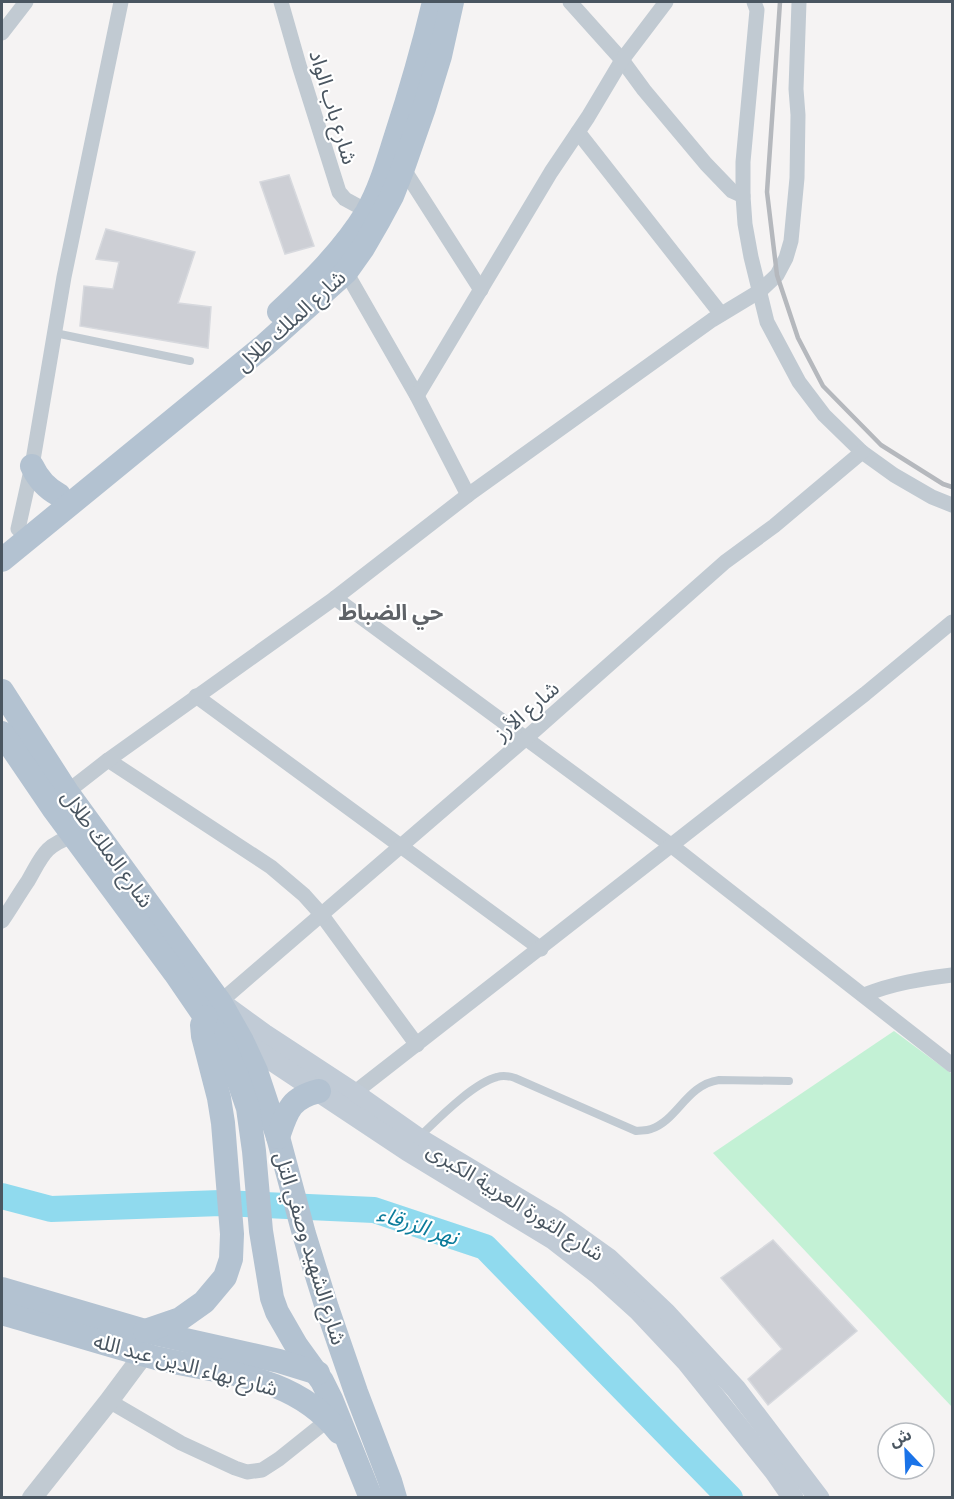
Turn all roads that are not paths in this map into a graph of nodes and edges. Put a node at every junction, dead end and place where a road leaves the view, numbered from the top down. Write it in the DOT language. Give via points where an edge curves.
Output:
graph roads {
  1 [pos="26,2"];
  2 [pos="121,2"];
  3 [pos="281,2"];
  4 [pos="434,2"];
  5 [pos="452,2"];
  6 [pos="570,2"];
  7 [pos="666,2"];
  8 [pos="754,2"];
  9 [pos="799,2"];
  10 [pos="2,33"];
  11 [pos="622,60"];
  12 [pos="578,132"];
  13 [pos="403,168"];
  14 [pos="743,196"];
  15 [pos="367,211"];
  16 [pos="346,272"];
  17 [pos="481,290"];
  18 [pos="760,291"];
  19 [pos="721,314"];
  20 [pos="55,333"];
  21 [pos="190,361"];
  22 [pos="417,396"];
  23 [pos="862,453"];
  24 [pos="32,466"];
  25 [pos="59,495"];
  26 [pos="468,495"];
  27 [pos="952,506"];
  28 [pos="6,552"];
  29 [pos="335,598"];
  30 [pos="952,622"];
  31 [pos="2,691"];
  32 [pos="196,696"];
  33 [pos="2,733"];
  34 [pos="525,739"];
  35 [pos="108,760"];
  36 [pos="67,792"];
  37 [pos="74,836"];
  38 [pos="672,846"];
  39 [pos="400,847"];
  40 [pos="321,914"];
  41 [pos="2,921"];
  42 [pos="541,949"];
  43 [pos="952,975"];
  44 [pos="864,995"];
  45 [pos="213,1009"];
  46 [pos="242,1041"];
  47 [pos="417,1045"];
  48 [pos="952,1065"];
  49 [pos="789,1080"];
  50 [pos="319,1091"];
  51 [pos="354,1093"];
  52 [pos="278,1137"];
  53 [pos="418,1138"];
  54 [pos="2,1289"];
  55 [pos="327,1308"];
  56 [pos="2,1313"];
  57 [pos="149,1348"];
  58 [pos="307,1366"];
  59 [pos="245,1376"];
  60 [pos="356,1392"];
  61 [pos="113,1404"];
  62 [pos="329,1419"];
  63 [pos="351,1448"];
  64 [pos="32,1497"];
  65 [pos="44,1497"];
  66 [pos="371,1497"];
  67 [pos="395,1497"];
  68 [pos="794,1497"];
  69 [pos="819,1497"];
  1 -- 10 [label="street"];
  2 -- 20 [label="street"];
  3 -- 15 [label="street, شارع باب الواد" via="339,192"];
  4 -- 15 [label="main road, شارع الملك طلال" via="407,103"];
  5 -- 13 [label="main road, شارع الملك طلال" via="440,56"];
  6 -- 11 [label="street"];
  7 -- 11 [label="street"];
  8 -- 14 [label="street" via="757,10"];
  9 -- 18 [label="street" via="798,148 791,241 777,275"];
  11 -- 12 [label="street"];
  11 -- 14 [label="street" via="706,164 732,191"];
  12 -- 17 [label="street"];
  12 -- 19 [label="street"];
  13 -- 16 [label="main road, شارع الملك طلال" via="378,222"];
  13 -- 17 [label="street"];
  14 -- 18 [label="street"];
  15 -- 25 [label="main road, شارع الملك طلال" via="333,257 295,297"];
  16 -- 22 [label="street"];
  16 -- 28 [label="main road, شارع الملك طلال" via="265,345"];
  17 -- 22 [label="street"];
  18 -- 19 [label="street"];
  18 -- 23 [label="street" via="767,322 799,381 824,415"];
  19 -- 26 [label="street"];
  20 -- 21 [label="lane"];
  20 -- 24 [label="street"];
  22 -- 26 [label="street"];
  23 -- 27 [label="street"];
  23 -- 34 [label="street, شارع الأرز" via="725,562"];
  24 -- 25 [label="main road" via="40,480"];
  24 -- 28 [label="street"];
  25 -- 28 [label="main road, شارع الملك طلال"];
  26 -- 29 [label="street"];
  29 -- 32 [label="street"];
  29 -- 34 [label="street"];
  30 -- 38 [label="street"];
  31 -- 36 [label="main road, شارع الملك طلال"];
  32 -- 35 [label="street"];
  32 -- 39 [label="street"];
  33 -- 37 [label="main road, شارع الملك طلال"];
  34 -- 38 [label="street"];
  34 -- 39 [label="street, شارع الأرز"];
  35 -- 36 [label="street"];
  35 -- 40 [label="street" via="271,867"];
  36 -- 45 [label="main road, شارع الملك طلال"];
  37 -- 41 [label="street" via="46,850"];
  37 -- 45 [label="main road, شارع الملك طلال"];
  38 -- 42 [label="street"];
  38 -- 44 [label="street"];
  39 -- 40 [label="street, شارع الأرز"];
  39 -- 42 [label="street"];
  40 -- 45 [label="street, شارع الأرز"];
  40 -- 47 [label="street"];
  42 -- 47 [label="street"];
  43 -- 44 [label="street" via="902,982"];
  44 -- 48 [label="street"];
  45 -- 46 [label="main road, شارع الشهيد وصفي التل"];
  45 -- 51 [label="main road, شارع الثورة العربية الكبرى" via="264,1034"];
  45 -- 57 [label="main road" via="202,1025 202,1035 221,1106 231,1259 225,1277 204,1302"];
  45 -- 58 [label="main road, شارع الشهيد وصفي التل" via="243,1090 273,1298"];
  46 -- 50 [label="main road, شارع الثورة العربية الكبرى"];
  46 -- 52 [label="main road, شارع الشهيد وصفي التل"];
  47 -- 51 [label="street"];
  49 -- 53 [label="lane" via="708,1082 661,1124 636,1131 504,1076 484,1081"];
  50 -- 52 [label="main road" via="297,1099 285,1116"];
  50 -- 68 [label="main road, شارع الثورة العربية الكبرى" via="408,1151 553,1239 598,1274 686,1361"];
  51 -- 53 [label="main road, شارع الثورة العربية الكبرى"];
  52 -- 55 [label="main road, شارع الشهيد وصفي التل"];
  53 -- 69 [label="main road, شارع الثورة العربية الكبرى" via="556,1221 609,1259 666,1313 736,1389"];
  54 -- 57 [label="main road, شارع بهاء الدين عبد الله"];
  55 -- 58 [label="main road"];
  55 -- 60 [label="main road, شارع الشهيد وصفي التل"];
  56 -- 57 [label="main road, شارع بهاء الدين عبد الله"];
  57 -- 58 [label="main road, شارع بهاء الدين عبد الله"];
  57 -- 59 [label="main road, شارع بهاء الدين عبد الله"];
  57 -- 61 [label="street"];
  58 -- 59 [label="main road" via="285,1374"];
  58 -- 60 [label="main road, شارع بهاء الدين عبد الله"];
  58 -- 63 [label="main road, شارع الشهيد وصفي التل" via="331,1399"];
  59 -- 62 [label="main road, شارع بهاء الدين عبد الله" via="293,1393"];
  60 -- 67 [label="main road, شارع الشهيد وصفي التل"];
  61 -- 62 [label="street" via="181,1443 247,1472 261,1470 279,1459"];
  61 -- 64 [label="street"];
  61 -- 65 [label="street"];
  62 -- 63 [label="main road, شارع بهاء الدين عبد الله"];
  63 -- 66 [label="main road, شارع الشهيد وصفي التل"];
}
